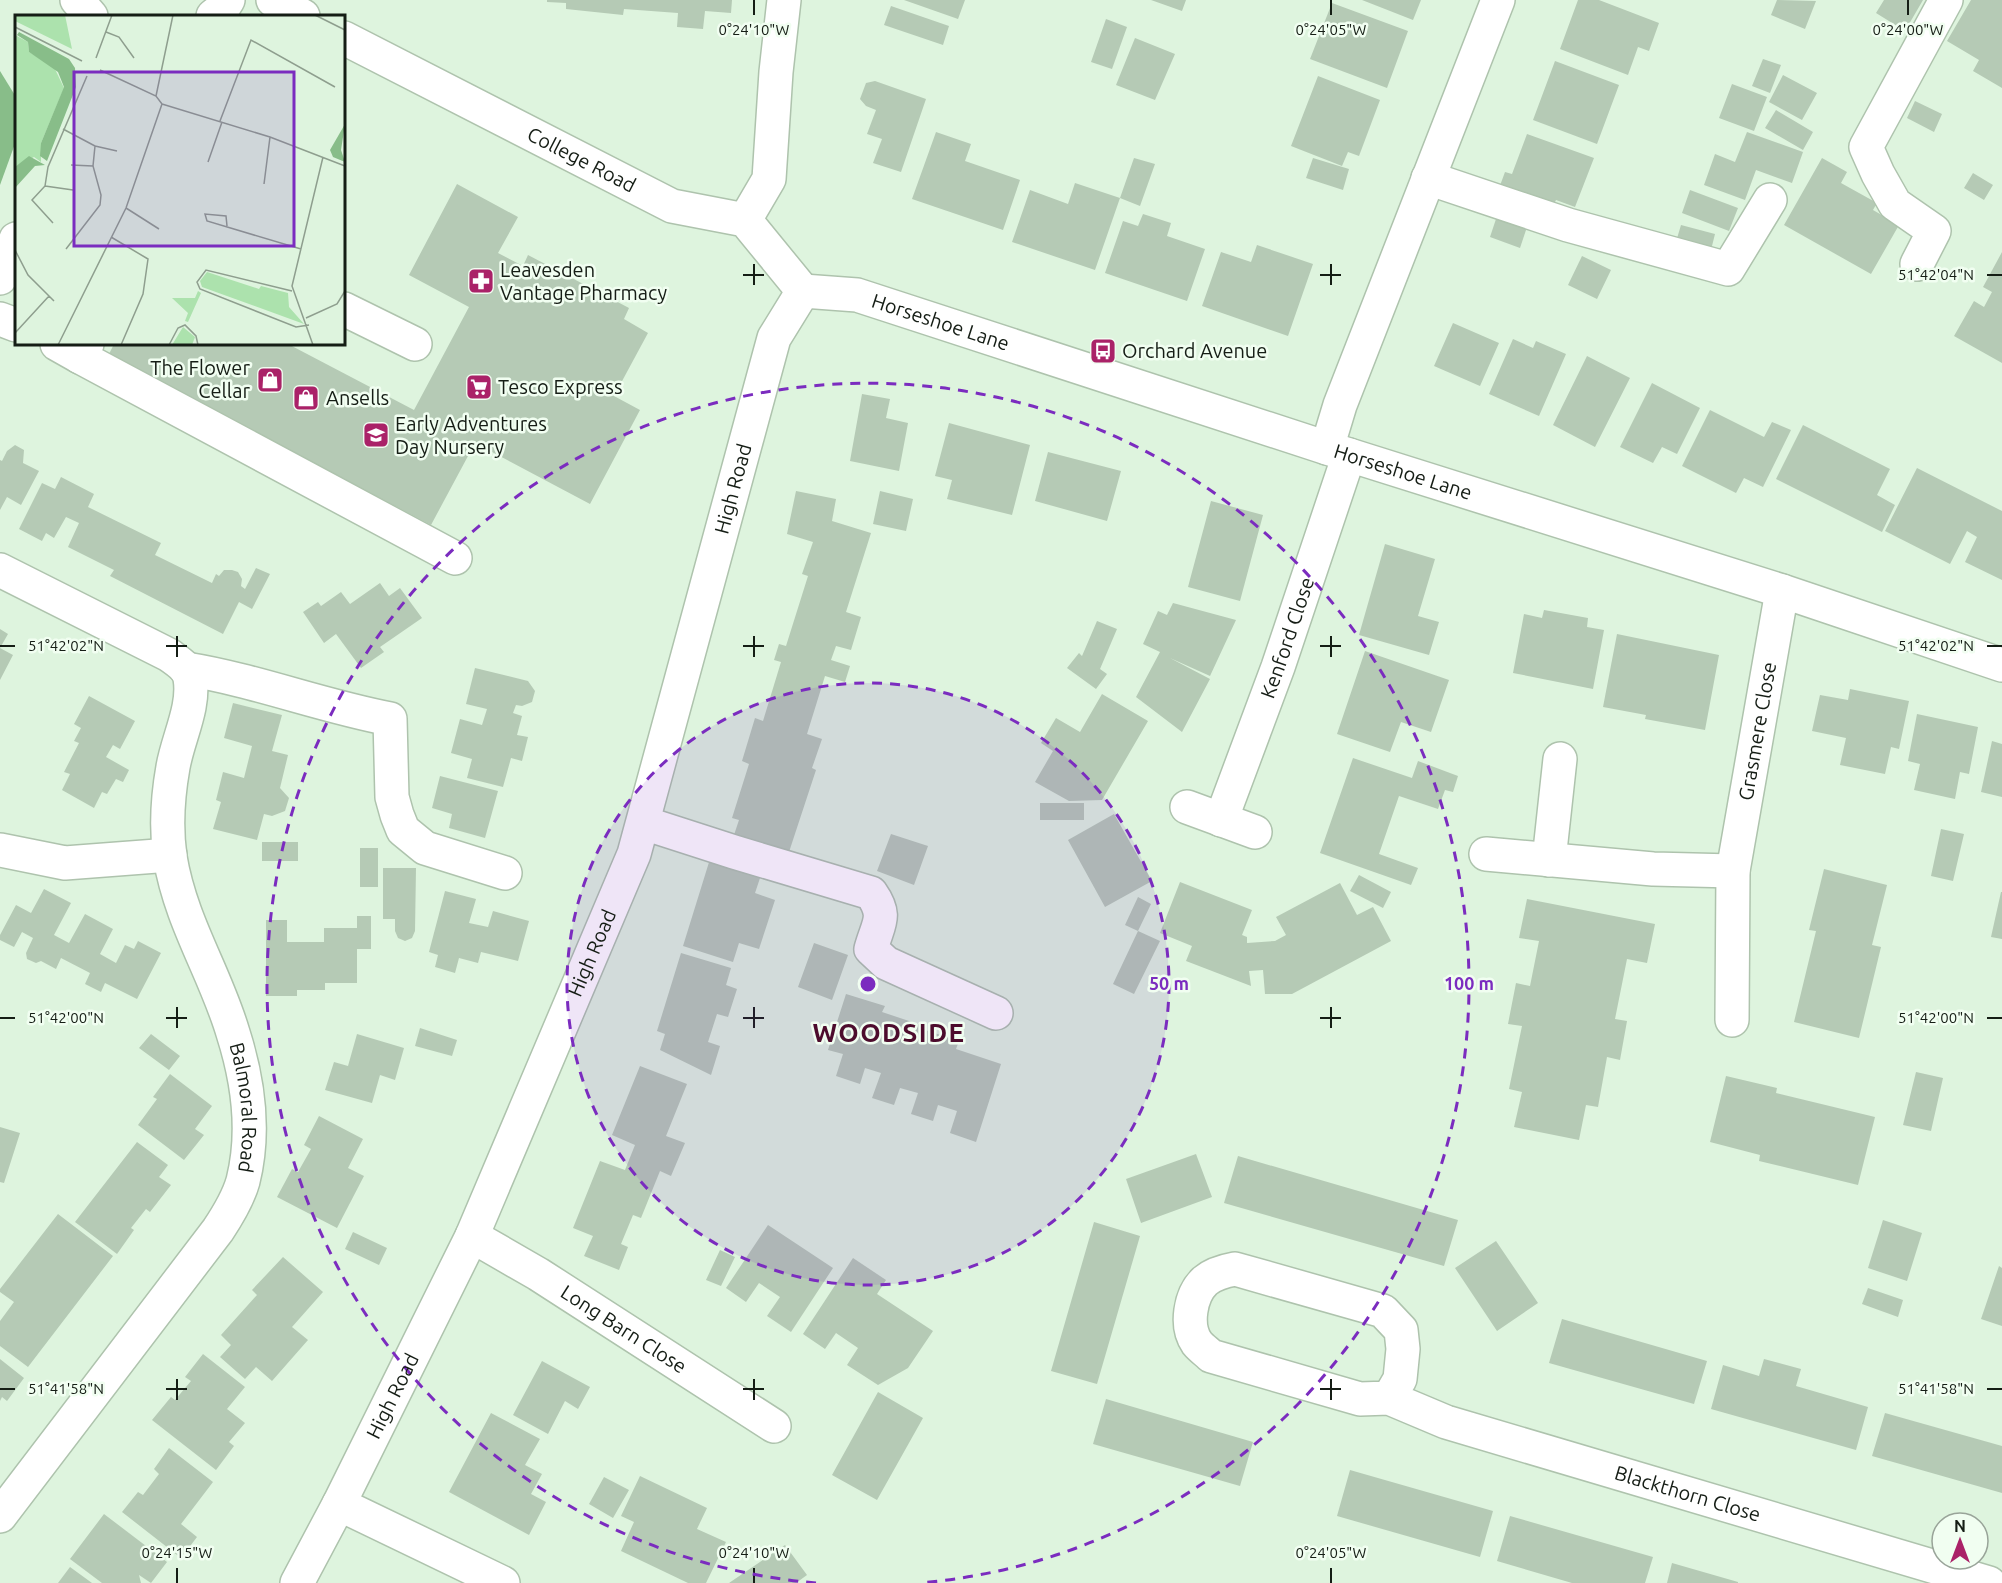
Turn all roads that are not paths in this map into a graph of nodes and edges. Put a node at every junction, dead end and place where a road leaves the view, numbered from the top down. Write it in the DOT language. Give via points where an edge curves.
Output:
graph roads {
  1 [pos="77,0"];
  2 [pos="228,0"];
  3 [pos="273,0"];
  4 [pos="784,0"];
  5 [pos="1498,0"];
  6 [pos="1946,0"];
  7 [pos="90,15"];
  8 [pos="214,15"];
  9 [pos="301,15"];
  10 [pos="345,39"];
  11 [pos="1428,178"];
  12 [pos="1770,200"];
  13 [pos="745,220"];
  14 [pos="15,241"];
  15 [pos="1917,264"];
  16 [pos="0,278"];
  17 [pos="804,291"];
  18 [pos="345,309"];
  19 [pos="0,319"];
  20 [pos="15,325"];
  21 [pos="415,344"];
  22 [pos="75,348"];
  23 [pos="1338,451"];
  24 [pos="455,558"];
  25 [pos="0,570"];
  26 [pos="1782,591"];
  27 [pos="2002,665"];
  28 [pos="186,669"];
  29 [pos="1560,759"];
  30 [pos="1187,807"];
  31 [pos="1221,820"];
  32 [pos="644,823"];
  33 [pos="1255,832"];
  34 [pos="0,850"];
  35 [pos="1486,854"];
  36 [pos="170,855"];
  37 [pos="1549,860"];
  38 [pos="1733,871"];
  39 [pos="505,873"];
  40 [pos="996,1013"];
  41 [pos="1732,1020"];
  42 [pos="472,1236"];
  43 [pos="1389,1398"];
  44 [pos="774,1426"];
  45 [pos="339,1504"];
  46 [pos="0,1516"];
  47 [pos="297,1583"];
  48 [pos="503,1583"];
  49 [pos="1989,1583"];
  1 -- 7 [label="street"];
  2 -- 8 [label="street"];
  3 -- 9 [label="street"];
  4 -- 13 [label="street" via="769,179"];
  5 -- 11 [label="street"];
  6 -- 15 [label="street" via="1866,147 1895,204 1934,231"];
  10 -- 13 [label="street, College Road" via="672,206"];
  11 -- 12 [label="street" via="1568,225 1728,269"];
  11 -- 23 [label="street" via="1340,405"];
  13 -- 17 [label="street"];
  14 -- 16 [label="street"];
  17 -- 23 [label="street, Horseshoe Lane" via="858,295"];
  17 -- 32 [label="street, High Road" via="774,338"];
  18 -- 21 [label="street"];
  19 -- 20 [label="street"];
  22 -- 24 [label="street"];
  23 -- 26 [label="street, Horseshoe Lane"];
  23 -- 31 [label="street, Kenford Close" via="1278,667"];
  25 -- 28 [label="street" via="169,654"];
  26 -- 27 [label="street, Horseshoe Lane"];
  26 -- 38 [label="street, Grasmere Close"];
  28 -- 36 [label="street, Balmoral Road" via="190,676 189,707 173,767"];
  28 -- 39 [label="street" via="390,719 392,797 403,830 425,848"];
  29 -- 37 [label="street"];
  30 -- 31 [label="street"];
  31 -- 33 [label="street"];
  32 -- 40 [label="street" via="871,892 882,917 871,949 886,963"];
  32 -- 42 [label="street, High Road"];
  34 -- 36 [label="street" via="65,863"];
  35 -- 37 [label="street"];
  36 -- 46 [label="street, Balmoral Road" via="189,927 233,1032 246,1085 248,1151 243,1183 218,1230"];
  37 -- 38 [label="street"];
  38 -- 41 [label="street, Grasmere Close"];
  42 -- 44 [label="street, Long Barn Close"];
  42 -- 45 [label="street, High Road"];
  43 -- 43 [label="street, Blackthorn Close" via="1400,1379 1404,1349 1401,1330 1383,1311 1235,1269 1205,1281 1197,1292 1191,1329 1197,1343 1211,1356 1360,1399"];
  43 -- 49 [label="street, Blackthorn Close" via="1446,1422"];
  45 -- 47 [label="street, High Road"];
  45 -- 48 [label="street"];
}
